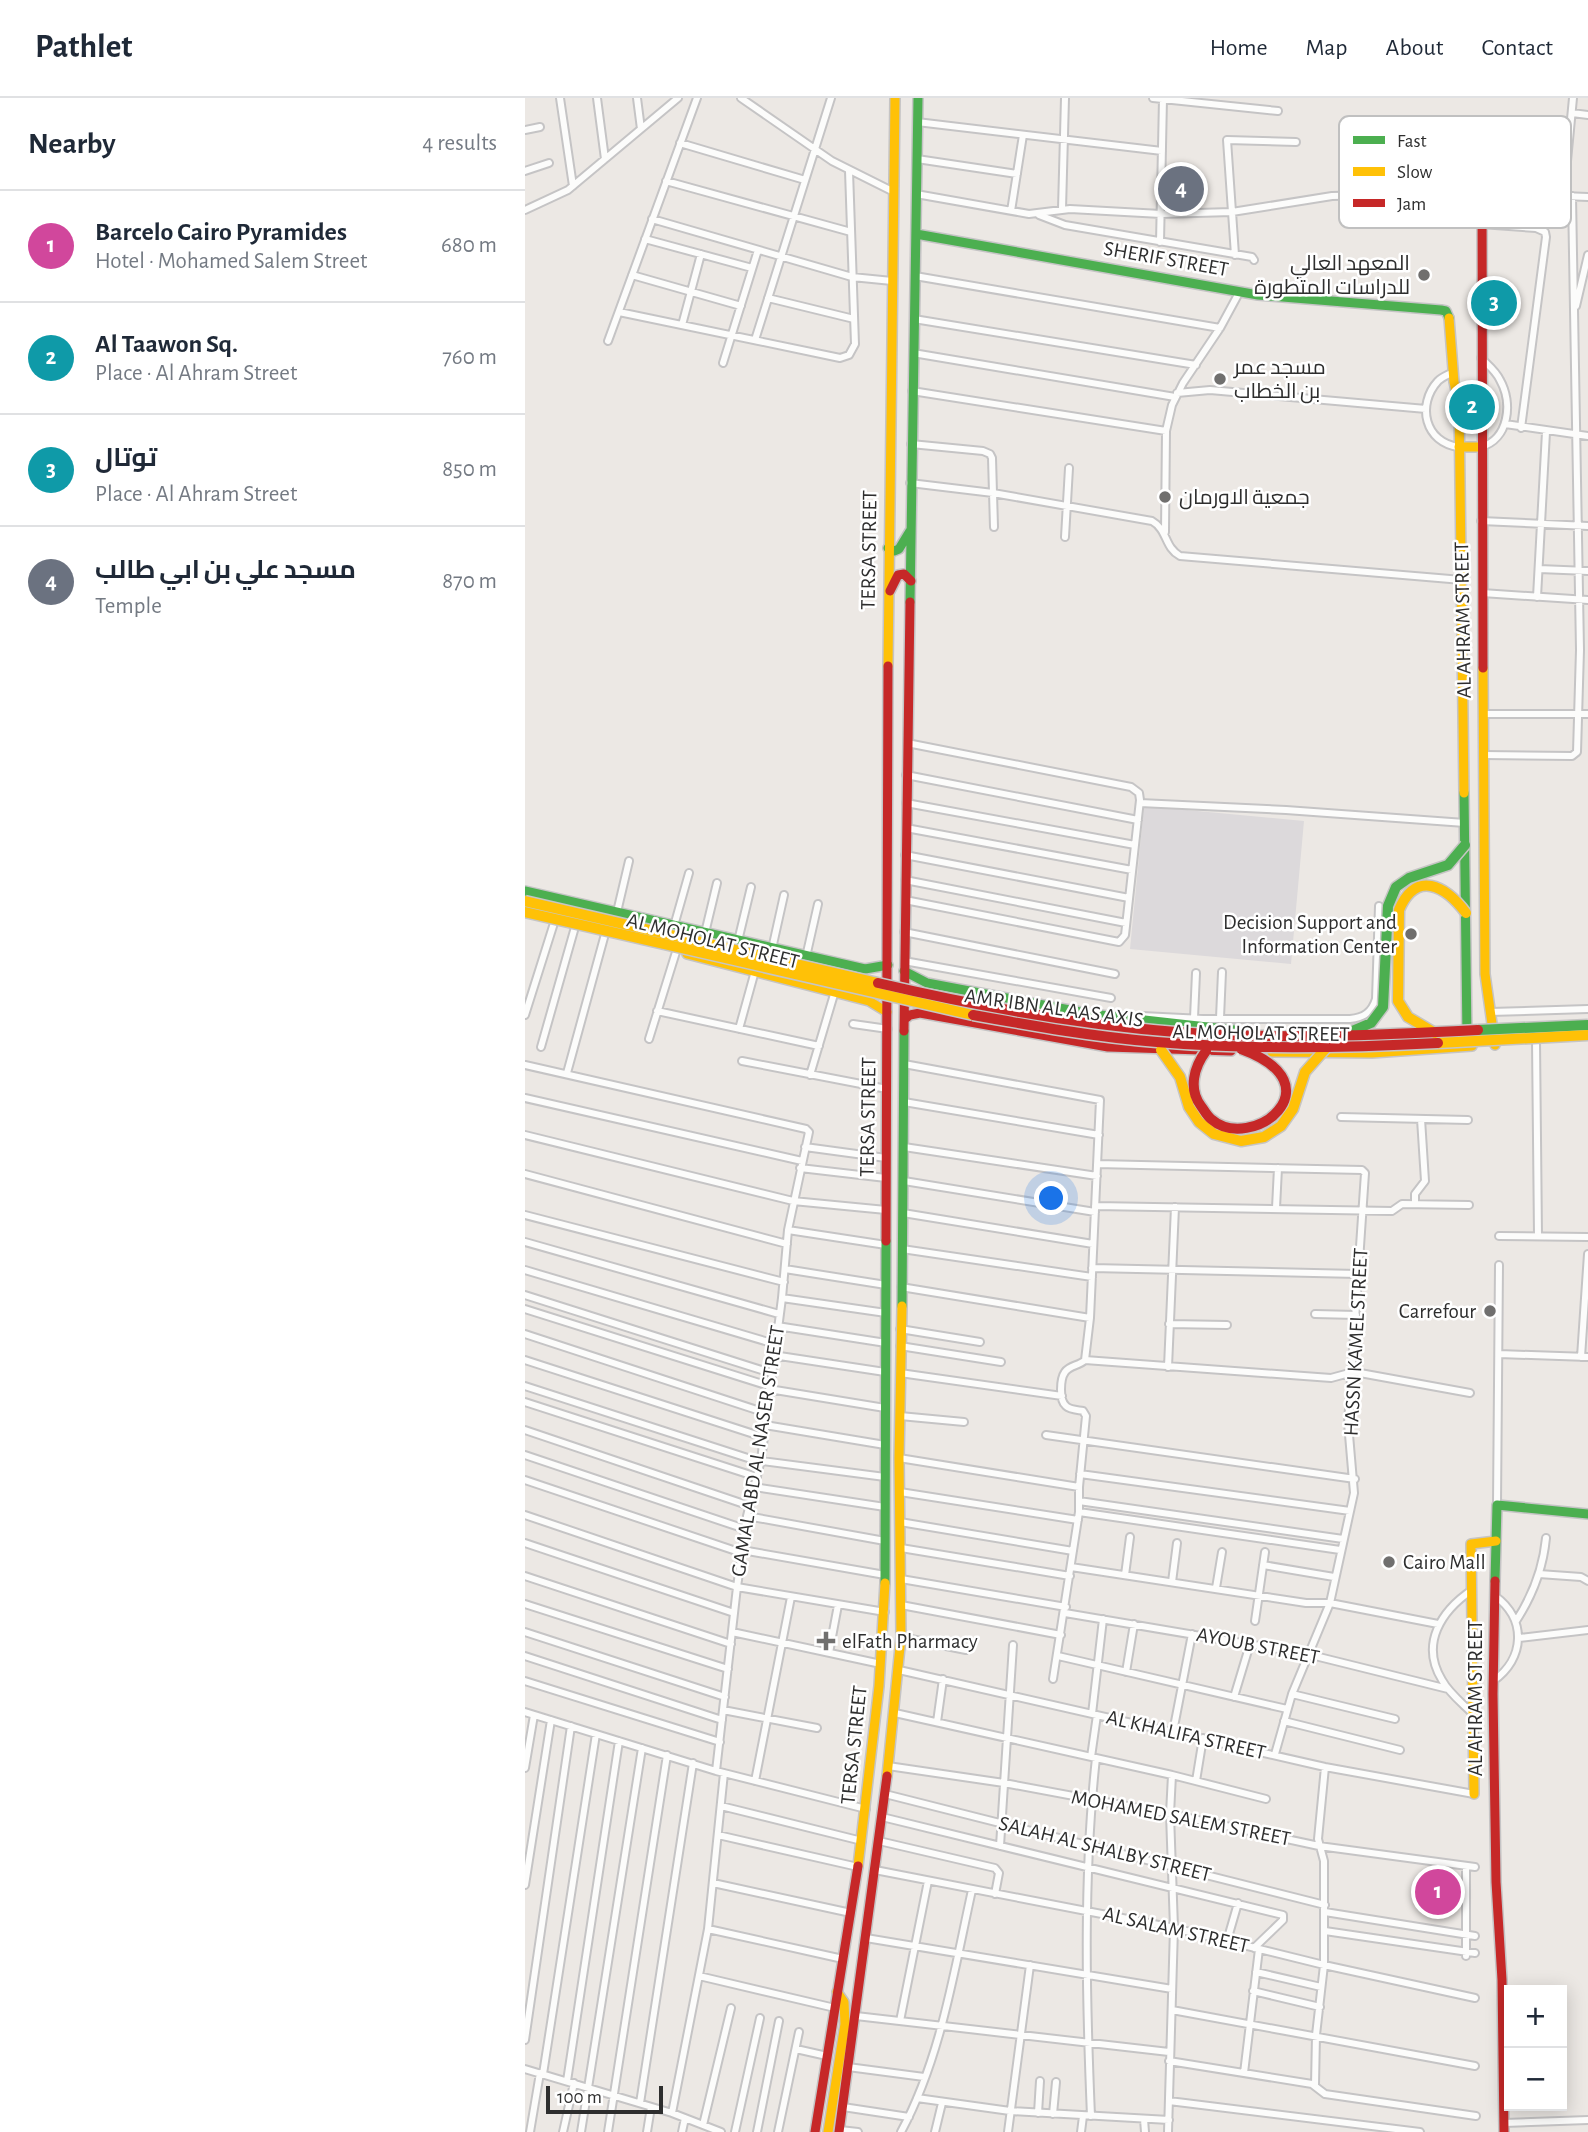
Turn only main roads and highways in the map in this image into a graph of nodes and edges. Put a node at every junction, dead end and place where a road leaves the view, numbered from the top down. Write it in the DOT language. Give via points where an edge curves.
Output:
graph roads {
  1 [pos="895,98"];
  2 [pos="918,98"];
  3 [pos="1482,228"];
  4 [pos="916,234"];
  5 [pos="1449,318"];
  6 [pos="1459,447"];
  7 [pos="1481,447"];
  8 [pos="1459,478"];
  9 [pos="1482,478"];
  10 [pos="911,530"];
  11 [pos="888,548"];
  12 [pos="911,583"];
  13 [pos="888,595"];
  14 [pos="1465,845"];
  15 [pos="525,891"];
  16 [pos="525,901"];
  17 [pos="525,914"];
  18 [pos="1466,914"];
  19 [pos="888,965"];
  20 [pos="904,966"];
  21 [pos="865,969"];
  22 [pos="927,983"];
  23 [pos="862,999"];
  24 [pos="887,1012"];
  25 [pos="923,1014"];
  26 [pos="905,1019"];
  27 [pos="1588,1025"];
  28 [pos="1467,1028"];
  29 [pos="1438,1034"];
  30 [pos="1335,1037"];
  31 [pos="1588,1037"];
  32 [pos="1495,1045"];
  33 [pos="1233,1046"];
  34 [pos="1327,1047"];
  35 [pos="1467,1047"];
  36 [pos="1161,1050"];
  37 [pos="1206,1051"];
  38 [pos="1588,1514"];
  39 [pos="1496,1541"];
  40 [pos="898,1684"];
  41 [pos="879,1686"];
  42 [pos="872,1747"];
  43 [pos="891,1747"];
  44 [pos="1474,1794"];
  45 [pos="837,1992"];
  46 [pos="1504,2128"];
  47 [pos="839,2131"];
  48 [pos="815,2132"];
  49 [pos="828,2132"];
  1 -- 11 [label="main road, TERSA STREET"];
  2 -- 4 [label="main road, TERSA STREET"];
  3 -- 7 [label="main road, AL AHRAM STREET"];
  4 -- 5 [label="main road, SHERIF STREET" via="1275,297 1441,310"];
  4 -- 10 [label="main road, TERSA STREET"];
  5 -- 6 [label="main road, AL AHRAM STREET"];
  6 -- 7 [label="main road"];
  6 -- 8 [label="main road, AL AHRAM STREET"];
  7 -- 9 [label="main road, AL AHRAM STREET"];
  8 -- 9 [label="main road" via="1469,473"];
  8 -- 14 [label="main road, AL AHRAM STREET"];
  9 -- 32 [label="main road, AL AHRAM STREET" via="1485,974"];
  10 -- 11 [label="main road" via="899,549"];
  10 -- 12 [label="main road, TERSA STREET"];
  11 -- 13 [label="main road, TERSA STREET"];
  12 -- 13 [label="main road" via="907,575 898,575"];
  12 -- 20 [label="main road, TERSA STREET"];
  13 -- 19 [label="main road, TERSA STREET"];
  14 -- 18 [label="main road, AL AHRAM STREET"];
  14 -- 30 [label="main road, bridge" via="1448,865 1396,887 1388,906 1383,1007 1371,1023"];
  15 -- 21 [label="main road, AL MOHOLAT STREET"];
  16 -- 30 [label="main road, AMR IBN AL AAS AXIS, bridge" via="982,1005 1178,1032"];
  17 -- 23 [label="main road, AL MOHOLAT STREET"];
  17 -- 33 [label="main road, AMR IBN AL AAS AXIS, bridge" via="940,1010 1089,1035"];
  18 -- 28 [label="main road, AL AHRAM STREET"];
  18 -- 29 [label="main road, bridge" via="1448,892 1429,885 1409,892 1399,910 1400,1007 1415,1023"];
  19 -- 21 [label="main road, AL MOHOLAT STREET"];
  19 -- 24 [label="main road, TERSA STREET"];
  20 -- 22 [label="main road, AL MOHOLAT STREET"];
  20 -- 26 [label="main road, TERSA STREET"];
  21 -- 23 [label="main road" via="871,983"];
  22 -- 25 [label="main road" via="919,1000"];
  22 -- 28 [label="main road, AL MOHOLAT STREET" via="1113,1017 1256,1032 1356,1034"];
  23 -- 24 [label="main road, AL MOHOLAT STREET"];
  24 -- 41 [label="main road, TERSA STREET" via="885,1612"];
  25 -- 26 [label="main road, AL MOHOLAT STREET"];
  25 -- 36 [label="main road, AL MOHOLAT STREET" via="1108,1048"];
  26 -- 40 [label="main road, TERSA STREET"];
  27 -- 29 [label="main road, AMR IBN AL AAS AXIS, bridge"];
  28 -- 35 [label="main road, AL AHRAM STREET"];
  29 -- 30 [label="main road, AMR IBN AL AAS AXIS, bridge"];
  31 -- 34 [label="main road, AMR IBN AL AAS AXIS, bridge"];
  32 -- 35 [label="main road, AL MOHOLAT STREET"];
  33 -- 34 [label="main road, AMR IBN AL AAS AXIS, bridge"];
  33 -- 37 [label="main road, bridge" via="1273,1064 1284,1081 1282,1107 1260,1126 1230,1128 1203,1110 1194,1076"];
  34 -- 36 [label="main road, bridge" via="1305,1072 1293,1109 1281,1126 1264,1137 1241,1141 1214,1134 1199,1122 1180,1077"];
  35 -- 37 [label="main road, AL MOHOLAT STREET" via="1362,1054"];
  36 -- 37 [label="main road, AL MOHOLAT STREET"];
  38 -- 39 [label="main road, AL AHRAM STREET" via="1497,1505"];
  39 -- 44 [label="main road, AL AHRAM STREET" via="1471,1544"];
  39 -- 46 [label="main road, AL AHRAM STREET" via="1493,1681"];
  40 -- 41 [label="main road" via="888,1693"];
  40 -- 43 [label="main road, TERSA STREET"];
  41 -- 42 [label="main road, TERSA STREET"];
  42 -- 43 [label="main road" via="879,1740"];
  42 -- 45 [label="main road, TERSA STREET"];
  43 -- 47 [label="main road, TERSA STREET"];
  45 -- 48 [label="main road, TERSA STREET"];
  45 -- 49 [label="main road" via="844,2002 845,2024"];
}
